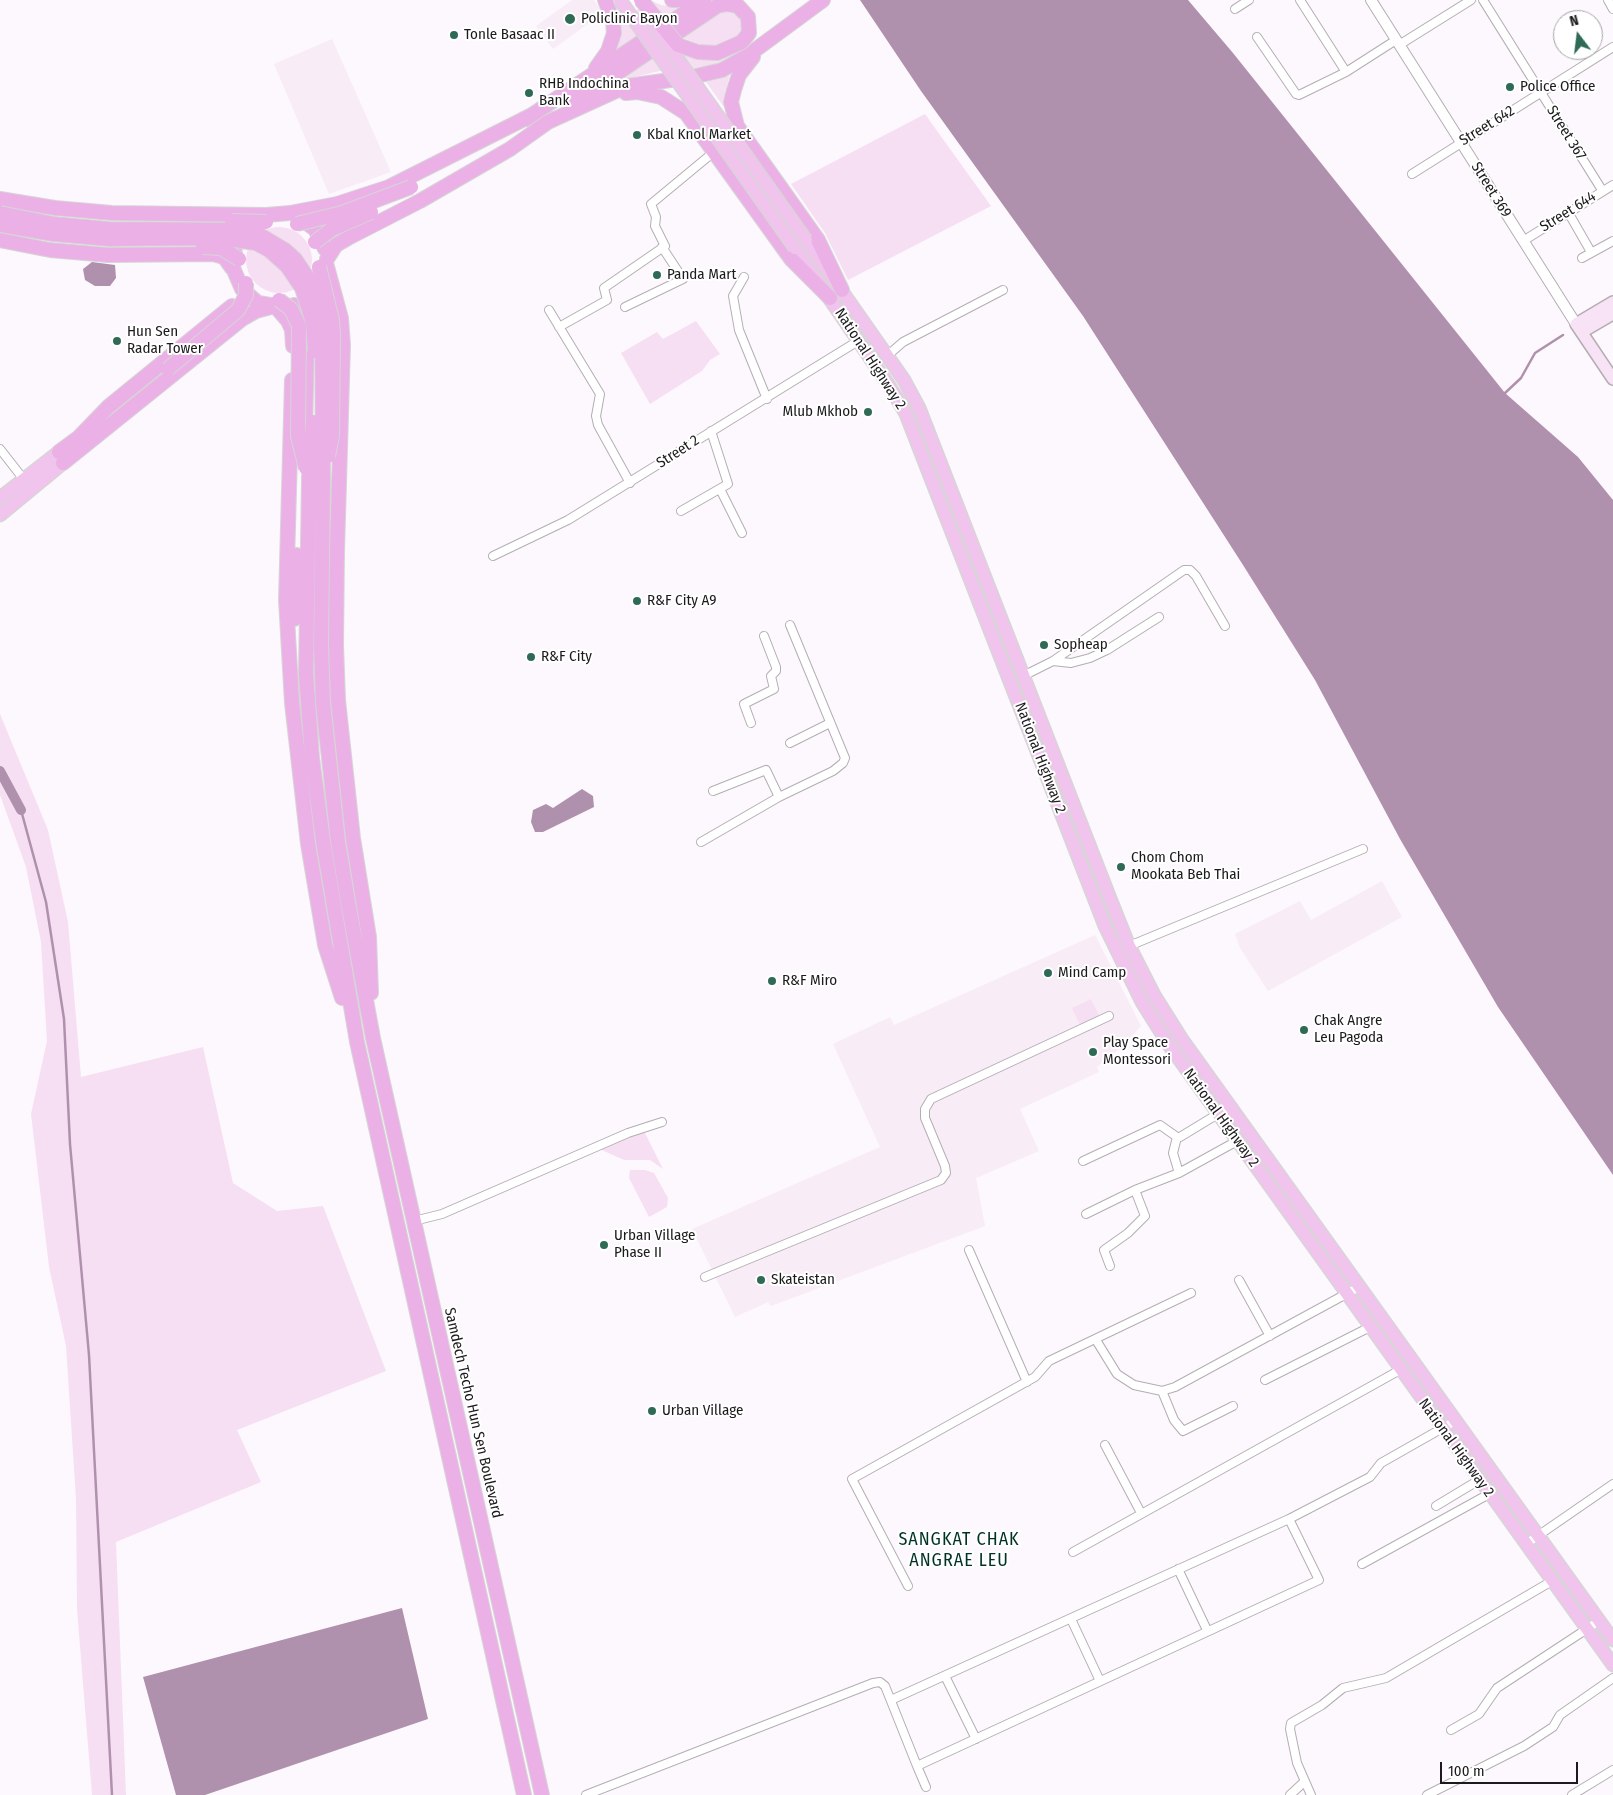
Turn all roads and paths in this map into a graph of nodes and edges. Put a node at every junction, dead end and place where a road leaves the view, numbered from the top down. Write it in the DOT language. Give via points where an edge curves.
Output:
graph roads {
  1 [pos="606,0"];
  2 [pos="620,0"];
  3 [pos="638,0"];
  4 [pos="672,0"];
  5 [pos="685,0"];
  6 [pos="704,0"];
  7 [pos="823,0"];
  8 [pos="1250,0"];
  9 [pos="1300,0"];
  10 [pos="1371,0"];
  11 [pos="1471,0"];
  12 [pos="1483,0"];
  13 [pos="1608,0"];
  14 [pos="1234,9"];
  15 [pos="1613,9"];
  16 [pos="1257,36"];
  17 [pos="1398,42"];
  18 [pos="764,44"];
  19 [pos="1613,47"];
  20 [pos="1346,72"];
  21 [pos="586,80"];
  22 [pos="1541,92"];
  23 [pos="592,102"];
  24 [pos="532,115"];
  25 [pos="544,125"];
  26 [pos="1461,143"];
  27 [pos="715,150"];
  28 [pos="1412,174"];
  29 [pos="1613,185"];
  30 [pos="413,190"];
  31 [pos="1602,190"];
  32 [pos="0,199"];
  33 [pos="35,205"];
  34 [pos="0,212"];
  35 [pos="1568,212"];
  36 [pos="282,214"];
  37 [pos="266,218"];
  38 [pos="297,224"];
  39 [pos="0,227"];
  40 [pos="0,240"];
  41 [pos="1523,240"];
  42 [pos="315,242"];
  43 [pos="1613,242"];
  44 [pos="27,245"];
  45 [pos="662,248"];
  46 [pos="1591,252"];
  47 [pos="1582,258"];
  48 [pos="324,263"];
  49 [pos="236,264"];
  50 [pos="744,277"];
  51 [pos="242,283"];
  52 [pos="1003,290"];
  53 [pos="836,294"];
  54 [pos="1613,302"];
  55 [pos="276,305"];
  56 [pos="294,305"];
  57 [pos="625,308"];
  58 [pos="549,310"];
  59 [pos="1613,314"];
  60 [pos="559,327"];
  61 [pos="1579,328"];
  62 [pos="858,342"];
  63 [pos="886,356"];
  64 [pos="1613,379"];
  65 [pos="767,399"];
  66 [pos="712,431"];
  67 [pos="83,432"];
  68 [pos="0,449"];
  69 [pos="61,458"];
  70 [pos="338,472"];
  71 [pos="299,474"];
  72 [pos="324,479"];
  73 [pos="630,483"];
  74 [pos="27,484"];
  75 [pos="720,489"];
  76 [pos="0,498"];
  77 [pos="681,511"];
  78 [pos="0,515"];
  79 [pos="742,533"];
  80 [pos="493,556"];
  81 [pos="1158,617"];
  82 [pos="790,625"];
  83 [pos="1225,626"];
  84 [pos="764,636"];
  85 [pos="1053,660"];
  86 [pos="1023,676"];
  87 [pos="751,723"];
  88 [pos="830,723"];
  89 [pos="790,743"];
  90 [pos="1052,751"];
  91 [pos="1039,756"];
  92 [pos="713,791"];
  93 [pos="780,797"];
  94 [pos="701,842"];
  95 [pos="1363,849"];
  96 [pos="1109,896"];
  97 [pos="363,900"];
  98 [pos="1095,901"];
  99 [pos="348,902"];
  100 [pos="334,905"];
  101 [pos="319,907"];
  102 [pos="1129,946"];
  103 [pos="1109,1016"];
  104 [pos="373,1038"];
  105 [pos="357,1042"];
  106 [pos="1230,1106"];
  107 [pos="1218,1114"];
  108 [pos="662,1122"];
  109 [pos="1177,1137"];
  110 [pos="1237,1141"];
  111 [pos="1083,1161"];
  112 [pos="1179,1173"];
  113 [pos="1135,1190"];
  114 [pos="1086,1214"];
  115 [pos="414,1221"];
  116 [pos="969,1250"];
  117 [pos="1110,1266"];
  118 [pos="705,1277"];
  119 [pos="1239,1280"];
  120 [pos="1359,1287"];
  121 [pos="1191,1293"];
  122 [pos="1347,1295"];
  123 [pos="1370,1327"];
  124 [pos="1270,1336"];
  125 [pos="1096,1340"];
  126 [pos="1400,1370"];
  127 [pos="1264,1380"];
  128 [pos="1027,1382"];
  129 [pos="1162,1391"];
  130 [pos="1233,1406"];
  131 [pos="1455,1421"];
  132 [pos="1442,1428"];
  133 [pos="1105,1445"];
  134 [pos="1479,1480"];
  135 [pos="1613,1484"];
  136 [pos="1489,1494"];
  137 [pos="1436,1506"];
  138 [pos="1141,1513"];
  139 [pos="1289,1519"];
  140 [pos="1538,1536"];
  141 [pos="1526,1544"];
  142 [pos="1074,1552"];
  143 [pos="1362,1564"];
  144 [pos="1178,1569"];
  145 [pos="1552,1581"];
  146 [pos="908,1586"];
  147 [pos="1071,1619"];
  148 [pos="1599,1621"];
  149 [pos="1587,1629"];
  150 [pos="1207,1630"];
  151 [pos="1613,1640"];
  152 [pos="1613,1665"];
  153 [pos="945,1676"];
  154 [pos="1613,1678"];
  155 [pos="1100,1681"];
  156 [pos="891,1700"];
  157 [pos="1451,1730"];
  158 [pos="976,1739"];
  159 [pos="917,1766"];
  160 [pos="1613,1770"];
  161 [pos="1304,1782"];
  162 [pos="926,1787"];
  163 [pos="524,1795"];
  164 [pos="542,1795"];
  165 [pos="586,1795"];
  166 [pos="1290,1795"];
  167 [pos="1311,1795"];
  168 [pos="1427,1795"];
  169 [pos="1572,1795"];
  1 -- 3 [label="highway" via="623,11 634,7"];
  1 -- 21 [label="highway" via="614,33 605,57"];
  2 -- 53 [label="main road, bridge" via="795,248"];
  3 -- 25 [label="highway, bridge" via="678,45 698,52 717,53 742,42 749,33 748,17 738,6 718,6 577,100"];
  3 -- 53 [label="main road, bridge" via="806,240"];
  4 -- 5 [label="highway"];
  6 -- 21 [label="highway"];
  7 -- 18 [label="highway"];
  8 -- 14 [label="street"];
  9 -- 20 [label="street"];
  10 -- 17 [label="street, Street 369"];
  11 -- 17 [label="street"];
  12 -- 22 [label="street, Street 367"];
  13 -- 15 [label="street"];
  16 -- 20 [label="street" via="1296,94 1303,94"];
  17 -- 20 [label="street"];
  17 -- 26 [label="street, Street 369"];
  18 -- 23 [label="highway" via="722,70 627,86"];
  18 -- 53 [label="highway" via="739,75 731,102 732,114 737,126 818,240"];
  19 -- 22 [label="street, Street 642"];
  21 -- 24 [label="highway"];
  22 -- 26 [label="street, Street 642"];
  22 -- 31 [label="street, Street 367"];
  23 -- 25 [label="highway"];
  23 -- 27 [label="highway" via="637,92 662,97 686,113"];
  24 -- 30 [label="highway"];
  24 -- 36 [label="highway" via="389,187 337,204"];
  25 -- 30 [label="highway"];
  25 -- 48 [label="highway" via="420,201 336,245"];
  26 -- 28 [label="street, Street 642"];
  26 -- 41 [label="street, Street 369"];
  27 -- 45 [label="street" via="651,204 656,217 655,226 665,246"];
  27 -- 53 [label="highway" via="792,259"];
  29 -- 31 [label="street, Street 644"];
  30 -- 38 [label="highway, bridge"];
  30 -- 42 [label="highway, bridge" via="332,229"];
  31 -- 35 [label="street, Street 644"];
  32 -- 33 [label="highway"];
  33 -- 37 [label="highway" via="112,213"];
  33 -- 44 [label="highway"];
  34 -- 37 [label="highway, bridge" via="110,221"];
  34 -- 72 [label="highway, bridge" via="54,224 110,230 242,230 260,235 285,250 311,283 322,321"];
  35 -- 41 [label="street, Street 644"];
  35 -- 46 [label="street"];
  36 -- 37 [label="highway"];
  36 -- 48 [label="highway" via="300,218 315,229 322,241"];
  37 -- 38 [label="highway"];
  37 -- 49 [label="highway, bridge" via="247,235"];
  38 -- 42 [label="highway"];
  39 -- 49 [label="highway, bridge" via="28,239 109,248 213,247 228,251"];
  39 -- 71 [label="highway, bridge" via="109,239 240,240 256,244 278,258 302,288 313,323 314,367"];
  40 -- 44 [label="highway"];
  41 -- 61 [label="street, Street 369"];
  42 -- 48 [label="highway"];
  43 -- 46 [label="street"];
  44 -- 49 [label="highway" via="108,256 213,254"];
  45 -- 57 [label="street" via="683,279"];
  45 -- 60 [label="street" via="604,288 607,300"];
  46 -- 47 [label="street"];
  48 -- 55 [label="highway, bridge" via="305,290"];
  48 -- 56 [label="highway" via="323,279 318,288"];
  48 -- 70 [label="highway" via="341,318 343,345 342,437"];
  48 -- 72 [label="highway, bridge" via="334,346 332,436"];
  49 -- 51 [label="highway"];
  50 -- 65 [label="street" via="732,296 739,330"];
  51 -- 55 [label="highway"];
  51 -- 67 [label="highway" via="232,306 108,407"];
  51 -- 67 [label="highway, bridge" via="246,295 238,310 114,413"];
  52 -- 63 [label="street" via="903,342"];
  53 -- 62 [label="main road, National Highway 2"];
  53 -- 63 [label="main road, National Highway 2"];
  54 -- 61 [label="main road"];
  55 -- 56 [label="highway"];
  55 -- 69 [label="highway" via="256,311 242,320"];
  55 -- 71 [label="highway" via="292,330"];
  55 -- 71 [label="highway, bridge" via="291,310 299,326"];
  56 -- 71 [label="highway" via="305,319 308,348 305,436"];
  58 -- 60 [label="street"];
  59 -- 61 [label="main road"];
  60 -- 73 [label="street" via="600,394 596,416 598,425"];
  61 -- 64 [label="main road, Street 369"];
  62 -- 65 [label="street, Street 2"];
  62 -- 91 [label="main road, National Highway 2" via="906,414"];
  63 -- 86 [label="main road, National Highway 2" via="904,380 922,416"];
  65 -- 66 [label="street, Street 2"];
  66 -- 73 [label="street, Street 2"];
  66 -- 75 [label="street" via="729,483"];
  67 -- 69 [label="highway"];
  68 -- 74 [label="street"];
  69 -- 74 [label="main road"];
  70 -- 71 [label="highway"];
  70 -- 97 [label="highway" via="338,700"];
  71 -- 100 [label="highway" via="312,758"];
  71 -- 101 [label="highway" via="286,600 296,759"];
  72 -- 99 [label="highway" via="321,646 328,755"];
  73 -- 80 [label="street, Street 2" via="568,520"];
  74 -- 76 [label="main road"];
  74 -- 78 [label="main road"];
  75 -- 77 [label="street"];
  75 -- 79 [label="street"];
  81 -- 85 [label="street" via="1090,658 1071,663"];
  82 -- 88 [label="street"];
  83 -- 85 [label="street" via="1196,576 1190,570 1184,570"];
  84 -- 87 [label="street" via="776,667 771,676 774,689 744,704"];
  85 -- 86 [label="street"];
  86 -- 90 [label="main road, National Highway 2"];
  88 -- 89 [label="street"];
  88 -- 93 [label="street" via="845,758 843,763 833,772"];
  90 -- 91 [label="main road"];
  90 -- 96 [label="main road, National Highway 2"];
  91 -- 98 [label="main road, National Highway 2"];
  92 -- 93 [label="street" via="766,770"];
  93 -- 94 [label="street"];
  95 -- 102 [label="street"];
  96 -- 98 [label="main road"];
  96 -- 102 [label="main road, National Highway 2"];
  97 -- 99 [label="highway"];
  97 -- 104 [label="highway" via="370,937"];
  98 -- 107 [label="main road, National Highway 2" via="1142,1002"];
  99 -- 100 [label="highway"];
  99 -- 104 [label="highway"];
  100 -- 101 [label="highway"];
  100 -- 105 [label="highway"];
  101 -- 105 [label="highway" via="325,945"];
  102 -- 106 [label="main road, National Highway 2" via="1169,1021"];
  103 -- 118 [label="street" via="931,1099 925,1109 925,1118 945,1166 946,1173 941,1180"];
  104 -- 115 [label="highway, Samdech Techo Hun Sen Boulevard"];
  105 -- 163 [label="highway"];
  106 -- 107 [label="street"];
  106 -- 120 [label="main road, National Highway 2"];
  107 -- 109 [label="street"];
  107 -- 110 [label="main road, National Highway 2"];
  108 -- 115 [label="street" via="628,1133 442,1214"];
  109 -- 111 [label="street" via="1160,1125"];
  109 -- 112 [label="street" via="1173,1152"];
  110 -- 112 [label="street"];
  110 -- 122 [label="main road, National Highway 2"];
  112 -- 113 [label="street"];
  113 -- 114 [label="street"];
  113 -- 117 [label="street" via="1145,1216 1104,1250"];
  115 -- 164 [label="highway, Samdech Techo Hun Sen Boulevard"];
  116 -- 128 [label="street"];
  119 -- 124 [label="street"];
  120 -- 122 [label="street"];
  120 -- 131 [label="main road, National Highway 2"];
  121 -- 125 [label="street"];
  122 -- 123 [label="main road, National Highway 2"];
  122 -- 124 [label="street"];
  123 -- 126 [label="main road, National Highway 2"];
  123 -- 127 [label="street"];
  124 -- 129 [label="street"];
  125 -- 128 [label="street" via="1049,1361"];
  125 -- 129 [label="street" via="1117,1374 1134,1385"];
  126 -- 132 [label="main road, National Highway 2"];
  126 -- 138 [label="street"];
  128 -- 146 [label="street" via="852,1479"];
  129 -- 130 [label="street" via="1174,1420 1183,1431"];
  131 -- 132 [label="street"];
  131 -- 140 [label="main road, National Highway 2"];
  132 -- 134 [label="main road, National Highway 2"];
  132 -- 139 [label="street" via="1381,1463 1370,1477"];
  133 -- 138 [label="street"];
  134 -- 136 [label="main road, National Highway 2"];
  134 -- 137 [label="street"];
  135 -- 140 [label="street"];
  136 -- 141 [label="main road, National Highway 2"];
  136 -- 143 [label="street"];
  138 -- 142 [label="street"];
  139 -- 144 [label="street"];
  139 -- 150 [label="street" via="1319,1580"];
  140 -- 141 [label="street"];
  140 -- 148 [label="main road, National Highway 2"];
  141 -- 145 [label="main road, National Highway 2"];
  144 -- 147 [label="street"];
  144 -- 150 [label="street"];
  145 -- 149 [label="main road, National Highway 2"];
  145 -- 161 [label="street" via="1386,1678 1342,1688 1322,1705 1291,1723"];
  147 -- 153 [label="street"];
  147 -- 155 [label="street"];
  148 -- 149 [label="street"];
  148 -- 151 [label="main road, National Highway 2"];
  149 -- 152 [label="main road, National Highway 2"];
  149 -- 157 [label="street" via="1497,1688 1479,1714"];
  150 -- 155 [label="street"];
  153 -- 156 [label="street"];
  153 -- 158 [label="street"];
  154 -- 168 [label="street" via="1560,1715 1553,1727 1524,1746"];
  155 -- 158 [label="street"];
  156 -- 159 [label="street"];
  156 -- 165 [label="street" via="880,1682 873,1683"];
  158 -- 159 [label="street"];
  159 -- 162 [label="street"];
  160 -- 169 [label="street"];
  161 -- 166 [label="street"];
  161 -- 167 [label="street"];
}
